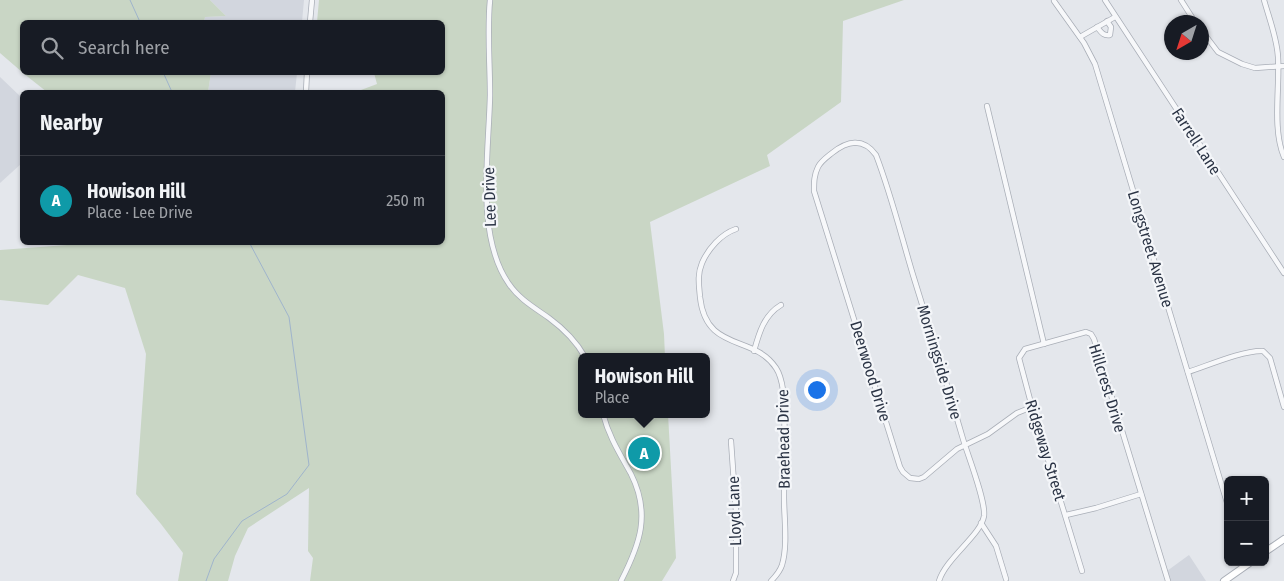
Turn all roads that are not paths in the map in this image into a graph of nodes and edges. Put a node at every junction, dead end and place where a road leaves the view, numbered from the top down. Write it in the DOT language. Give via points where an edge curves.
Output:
graph roads {
  1 [pos="312,0"];
  2 [pos="490,0"];
  3 [pos="1105,0"];
  4 [pos="1181,0"];
  5 [pos="1264,0"];
  6 [pos="1054,1"];
  7 [pos="1191,15"];
  8 [pos="1115,16"];
  9 [pos="310,20"];
  10 [pos="1107,21"];
  11 [pos="1096,28"];
  12 [pos="1080,37"];
  13 [pos="1209,40"];
  14 [pos="1278,66"];
  15 [pos="1284,66"];
  16 [pos="307,75"];
  17 [pos="306,90"];
  18 [pos="987,106"];
  19 [pos="857,142"];
  20 [pos="1284,157"];
  21 [pos="736,229"];
  22 [pos="1284,273"];
  23 [pos="781,306"];
  24 [pos="1044,344"];
  25 [pos="754,351"];
  26 [pos="582,353"];
  27 [pos="1188,372"];
  28 [pos="1284,406"];
  29 [pos="1032,407"];
  30 [pos="604,418"];
  31 [pos="731,441"];
  32 [pos="966,446"];
  33 [pos="1224,493"];
  34 [pos="1141,494"];
  35 [pos="1066,514"];
  36 [pos="981,523"];
  37 [pos="1284,539"];
  38 [pos="1269,549"];
  39 [pos="1244,566"];
  40 [pos="1082,571"];
  41 [pos="1006,579"];
  42 [pos="621,581"];
  43 [pos="733,581"];
  44 [pos="771,581"];
  45 [pos="939,581"];
  46 [pos="1168,581"];
  47 [pos="1224,581"];
  1 -- 9 [label="street"];
  2 -- 26 [label="street, Lee Drive" via="487,216 494,252 511,288 567,333"];
  3 -- 8 [label="street, Farrell Lane"];
  4 -- 7 [label="street"];
  5 -- 14 [label="street" via="1276,44"];
  6 -- 12 [label="street, Longstreet Avenue"];
  8 -- 10 [label="street"];
  8 -- 22 [label="street, Farrell Lane"];
  10 -- 11 [label="street"];
  10 -- 11 [label="street" via="1111,27 1110,35 1102,34"];
  11 -- 12 [label="street"];
  12 -- 27 [label="street, Longstreet Avenue" via="1095,64 1105,95"];
  13 -- 14 [label="street" via="1218,52 1242,64 1255,68"];
  14 -- 15 [label="street"];
  14 -- 20 [label="street" via="1277,104"];
  16 -- 17 [label="street"];
  18 -- 24 [label="street"];
  19 -- 32 [label="street, Morningside Drive" via="872,151 880,166"];
  19 -- 32 [label="street, Deerwood Drive" via="840,146 822,162 814,178 814,190 900,468 906,476 919,479 947,456"];
  21 -- 25 [label="street, Braehead Drive" via="721,238 702,261 698,276 701,301 714,331"];
  23 -- 25 [label="street" via="765,320"];
  24 -- 29 [label="street, Ridgeway Street" via="1025,349 1019,358"];
  24 -- 34 [label="street, Hillcrest Drive" via="1091,334"];
  25 -- 44 [label="street, Braehead Drive" via="764,355 776,368 783,388 784,552 781,567"];
  27 -- 28 [label="street" via="1263,351 1270,358"];
  27 -- 33 [label="street, Longstreet Avenue"];
  29 -- 32 [label="street, Deerwood Drive" via="1008,418"];
  29 -- 35 [label="street, Ridgeway Street"];
  30 -- 42 [label="street" via="642,506 639,538"];
  31 -- 43 [label="street, Lloyd Lane" via="736,512 736,573"];
  32 -- 36 [label="street, Morningside Drive" via="983,505"];
  34 -- 35 [label="street"];
  34 -- 46 [label="street, Hillcrest Drive"];
  35 -- 40 [label="street, Ridgeway Street"];
  36 -- 41 [label="street" via="996,546"];
  36 -- 45 [label="street"];
  37 -- 38 [label="main road"];
  39 -- 47 [label="main road"];
}
